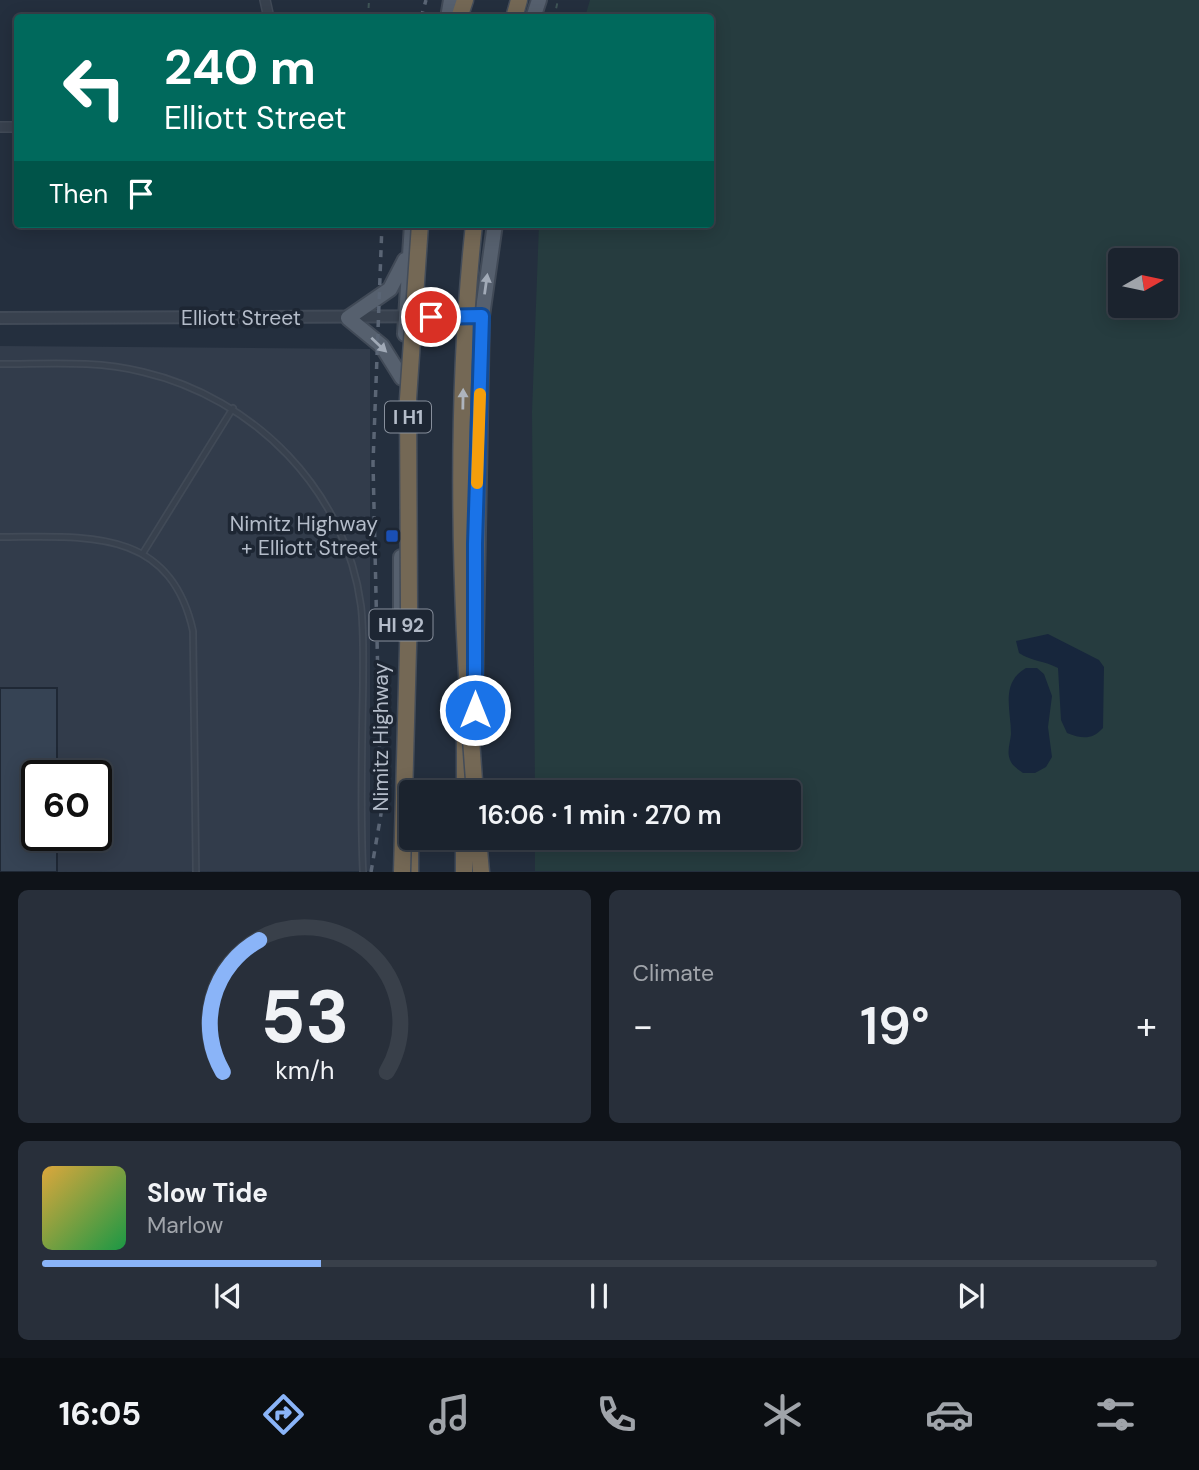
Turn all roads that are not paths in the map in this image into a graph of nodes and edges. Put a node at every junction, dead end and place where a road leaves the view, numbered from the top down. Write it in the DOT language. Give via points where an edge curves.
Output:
graph roads {
  1 [pos="411,228"];
  2 [pos="420,228"];
  3 [pos="474,228"];
  4 [pos="494,228"];
  5 [pos="408,253"];
  6 [pos="482,316"];
  7 [pos="0,318"];
  8 [pos="348,318"];
  9 [pos="406,318"];
  10 [pos="0,363"];
  11 [pos="402,378"];
  12 [pos="233,408"];
  13 [pos="0,537"];
  14 [pos="142,554"];
  15 [pos="409,611"];
  16 [pos="465,663"];
  17 [pos="465,780"];
  18 [pos="474,780"];
  19 [pos="475,780"];
  20 [pos="464,850"];
  21 [pos="475,850"];
  22 [pos="478,850"];
  23 [pos="196,872"];
  24 [pos="363,872"];
  25 [pos="402,872"];
  26 [pos="410,872"];
  27 [pos="464,872"];
  28 [pos="474,872"];
  29 [pos="481,872"];
  1 -- 5 [label="main road, Nimitz Highway / HI 92"];
  2 -- 15 [label="highway, I H1, bridge" via="408,399"];
  16 -- 3 [label="highway, one-way, bridge" via="464,341"];
  6 -- 4 [label="main road, one-way"];
  5 -- 8 [label="main road" via="390,289"];
  5 -- 9 [label="main road, Nimitz Highway / HI 92"];
  6 -- 9 [label="street, Elliott Street"];
  6 -- 19 [label="main road" via="475,544"];
  7 -- 8 [label="street, Elliott Street"];
  8 -- 9 [label="street, Elliott Street"];
  8 -- 11 [label="main road, one-way" via="382,346"];
  9 -- 11 [label="main road, Nimitz Highway / HI 92"];
  10 -- 12 [label="lane" via="122,368 180,383"];
  11 -- 25 [label="main road, Nimitz Highway / HI 92"];
  12 -- 14 [label="lane"];
  12 -- 24 [label="lane" via="275,441 307,477 332,515 351,562 363,626"];
  13 -- 14 [label="lane" via="97,537"];
  14 -- 23 [label="lane" via="176,585 193,631"];
  15 -- 25 [label="highway, bridge"];
  15 -- 26 [label="highway, I H1, bridge"];
  16 -- 17 [label="highway, bridge"];
  16 -- 18 [label="highway, bridge"];
  20 -- 27 [label="highway"];
  21 -- 28 [label="main road"];
  22 -- 29 [label="highway"];
}
